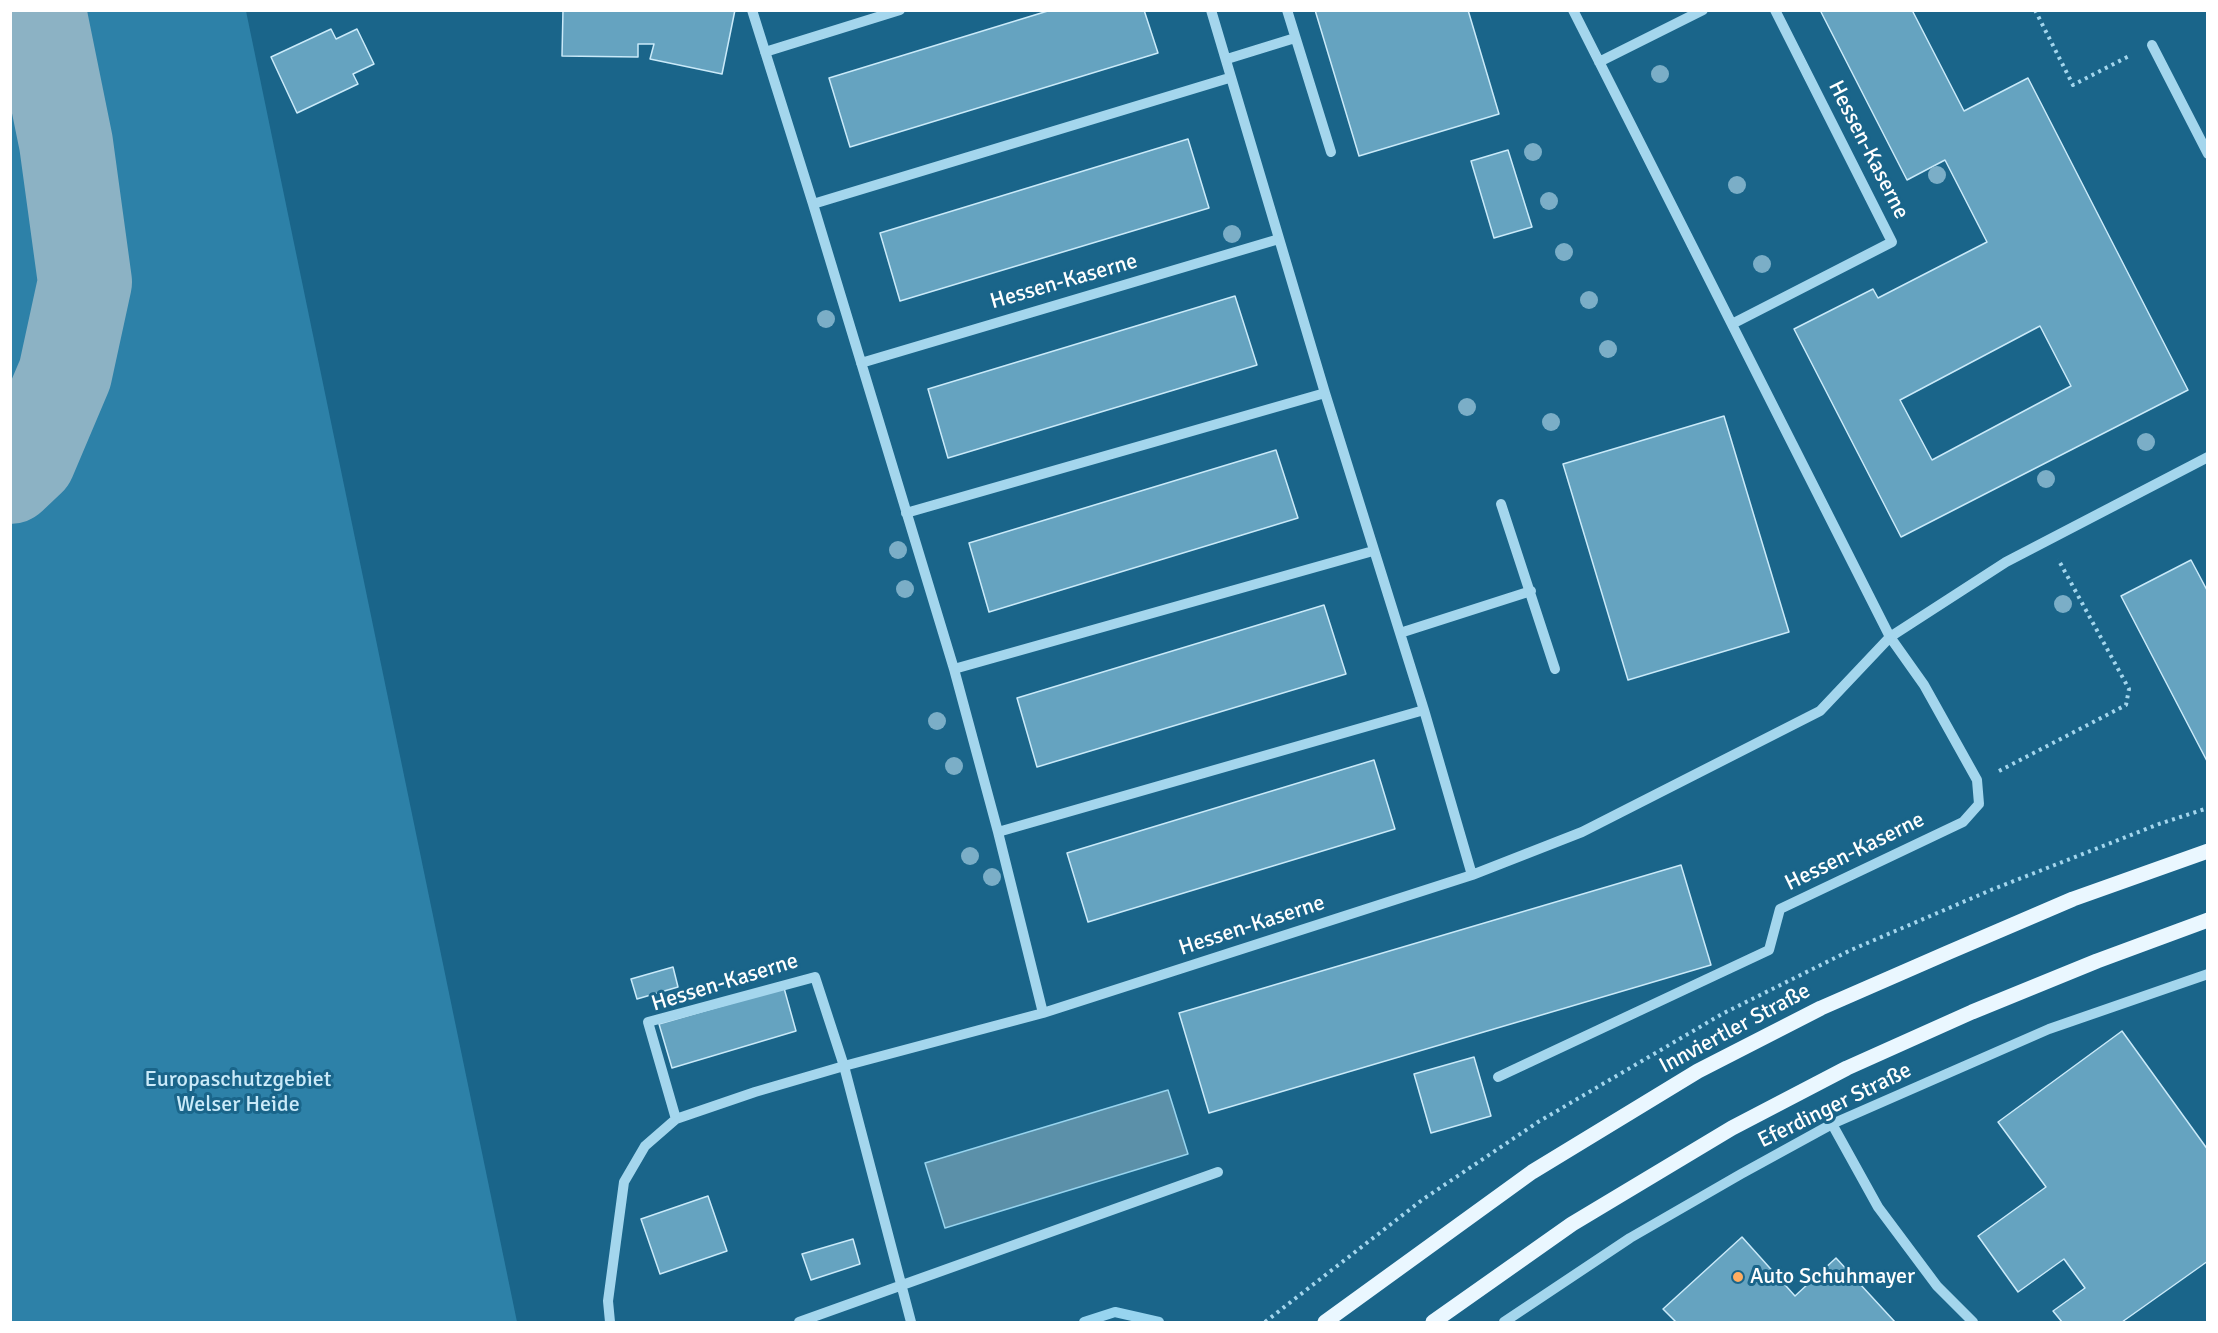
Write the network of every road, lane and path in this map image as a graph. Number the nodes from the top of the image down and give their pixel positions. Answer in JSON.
{"nodes":[{"id":1,"x":752,"y":10,"type":"edge"},
{"id":2,"x":900,"y":10,"type":"edge"},
{"id":3,"x":1211,"y":10,"type":"edge"},
{"id":4,"x":1287,"y":10,"type":"edge"},
{"id":5,"x":1573,"y":10,"type":"edge"},
{"id":6,"x":1703,"y":10,"type":"edge"},
{"id":7,"x":1775,"y":10,"type":"edge"},
{"id":8,"x":2035,"y":10,"type":"edge"},
{"id":9,"x":1294,"y":38,"type":"junction"},
{"id":10,"x":2152,"y":45,"type":"joint"},
{"id":11,"x":765,"y":52,"type":"junction"},
{"id":12,"x":1227,"y":59,"type":"junction"},
{"id":13,"x":1599,"y":62,"type":"junction"},
{"id":14,"x":1229,"y":78,"type":"junction"},
{"id":15,"x":1331,"y":152,"type":"dead end"},
{"id":16,"x":2208,"y":154,"type":"edge"},
{"id":17,"x":813,"y":204,"type":"junction"},
{"id":18,"x":1280,"y":239,"type":"junction"},
{"id":19,"x":1732,"y":324,"type":"junction"},
{"id":20,"x":861,"y":363,"type":"junction"},
{"id":21,"x":1324,"y":393,"type":"junction"},
{"id":22,"x":2208,"y":457,"type":"edge"},
{"id":23,"x":1501,"y":504,"type":"dead end"},
{"id":24,"x":906,"y":513,"type":"junction"},
{"id":25,"x":2048,"y":540,"type":"junction"},
{"id":26,"x":1373,"y":551,"type":"junction"},
{"id":27,"x":1531,"y":591,"type":"junction"},
{"id":28,"x":1400,"y":633,"type":"junction"},
{"id":29,"x":1890,"y":638,"type":"junction"},
{"id":30,"x":954,"y":669,"type":"junction"},
{"id":31,"x":1555,"y":669,"type":"dead end"},
{"id":32,"x":1424,"y":710,"type":"junction"},
{"id":33,"x":1977,"y":780,"type":"junction"},
{"id":34,"x":998,"y":832,"type":"junction"},
{"id":35,"x":2208,"y":851,"type":"edge"},
{"id":36,"x":1472,"y":875,"type":"junction"},
{"id":37,"x":2208,"y":920,"type":"edge"},
{"id":38,"x":2208,"y":974,"type":"edge"},
{"id":39,"x":1043,"y":1013,"type":"junction"},
{"id":40,"x":843,"y":1066,"type":"junction"},
{"id":41,"x":1498,"y":1077,"type":"dead end"},
{"id":42,"x":676,"y":1119,"type":"junction"},
{"id":43,"x":1832,"y":1124,"type":"junction"},
{"id":44,"x":1218,"y":1172,"type":"dead end"},
{"id":45,"x":901,"y":1285,"type":"junction"},
{"id":46,"x":610,"y":1323,"type":"edge"},
{"id":47,"x":800,"y":1323,"type":"edge"},
{"id":48,"x":911,"y":1323,"type":"edge"},
{"id":49,"x":1325,"y":1323,"type":"edge"},
{"id":50,"x":1433,"y":1323,"type":"edge"},
{"id":51,"x":1504,"y":1323,"type":"edge"},
{"id":52,"x":1973,"y":1323,"type":"edge"}],
"edges":[{"from":1,"to":11,"type":"street"},
{"from":2,"to":11,"type":"street"},
{"from":3,"to":12,"type":"street"},
{"from":4,"to":9,"type":"street"},
{"from":5,"to":13,"type":"street"},
{"from":6,"to":13,"type":"street"},
{"from":7,"to":19,"type":"street","name":"Hessen-Kaserne"},
{"from":8,"to":10,"type":"path"},
{"from":9,"to":12,"type":"street"},
{"from":9,"to":15,"type":"street"},
{"from":10,"to":16,"type":"street"},
{"from":11,"to":17,"type":"street"},
{"from":12,"to":14,"type":"street"},
{"from":13,"to":19,"type":"street"},
{"from":14,"to":17,"type":"street"},
{"from":14,"to":18,"type":"street"},
{"from":17,"to":20,"type":"street"},
{"from":18,"to":20,"type":"street","name":"Hessen-Kaserne"},
{"from":18,"to":21,"type":"street"},
{"from":19,"to":29,"type":"street"},
{"from":20,"to":24,"type":"street"},
{"from":21,"to":24,"type":"street"},
{"from":21,"to":26,"type":"street"},
{"from":22,"to":25,"type":"street","name":"Hessen-Kaserne"},
{"from":23,"to":27,"type":"street"},
{"from":24,"to":30,"type":"street"},
{"from":25,"to":29,"type":"street","name":"Hessen-Kaserne"},
{"from":25,"to":33,"type":"path"},
{"from":26,"to":28,"type":"street"},
{"from":26,"to":30,"type":"street"},
{"from":27,"to":28,"type":"street"},
{"from":27,"to":31,"type":"street"},
{"from":28,"to":32,"type":"street"},
{"from":29,"to":33,"type":"street"},
{"from":29,"to":36,"type":"street","name":"Hessen-Kaserne"},
{"from":30,"to":34,"type":"street"},
{"from":32,"to":34,"type":"street"},
{"from":32,"to":36,"type":"street"},
{"from":33,"to":41,"type":"street","name":"Hessen-Kaserne"},
{"from":34,"to":39,"type":"street"},
{"from":35,"to":49,"type":"main road","name":"Innviertler Straße"},
{"from":36,"to":39,"type":"street","name":"Hessen-Kaserne"},
{"from":37,"to":50,"type":"main road"},
{"from":38,"to":43,"type":"street","name":"Eferdinger Straße"},
{"from":39,"to":40,"type":"street","name":"Hessen-Kaserne"},
{"from":40,"to":42,"type":"street","name":"Hessen-Kaserne"},
{"from":40,"to":42,"type":"street","name":"Hessen-Kaserne"},
{"from":40,"to":45,"type":"street","name":"Hessen-Kaserne"},
{"from":42,"to":46,"type":"street","name":"Hessen-Kaserne"},
{"from":43,"to":51,"type":"street","name":"Eferdinger Straße"},
{"from":43,"to":52,"type":"street"},
{"from":44,"to":45,"type":"street"},
{"from":45,"to":47,"type":"street"},
{"from":45,"to":48,"type":"street","name":"Hessen-Kaserne"}]}
